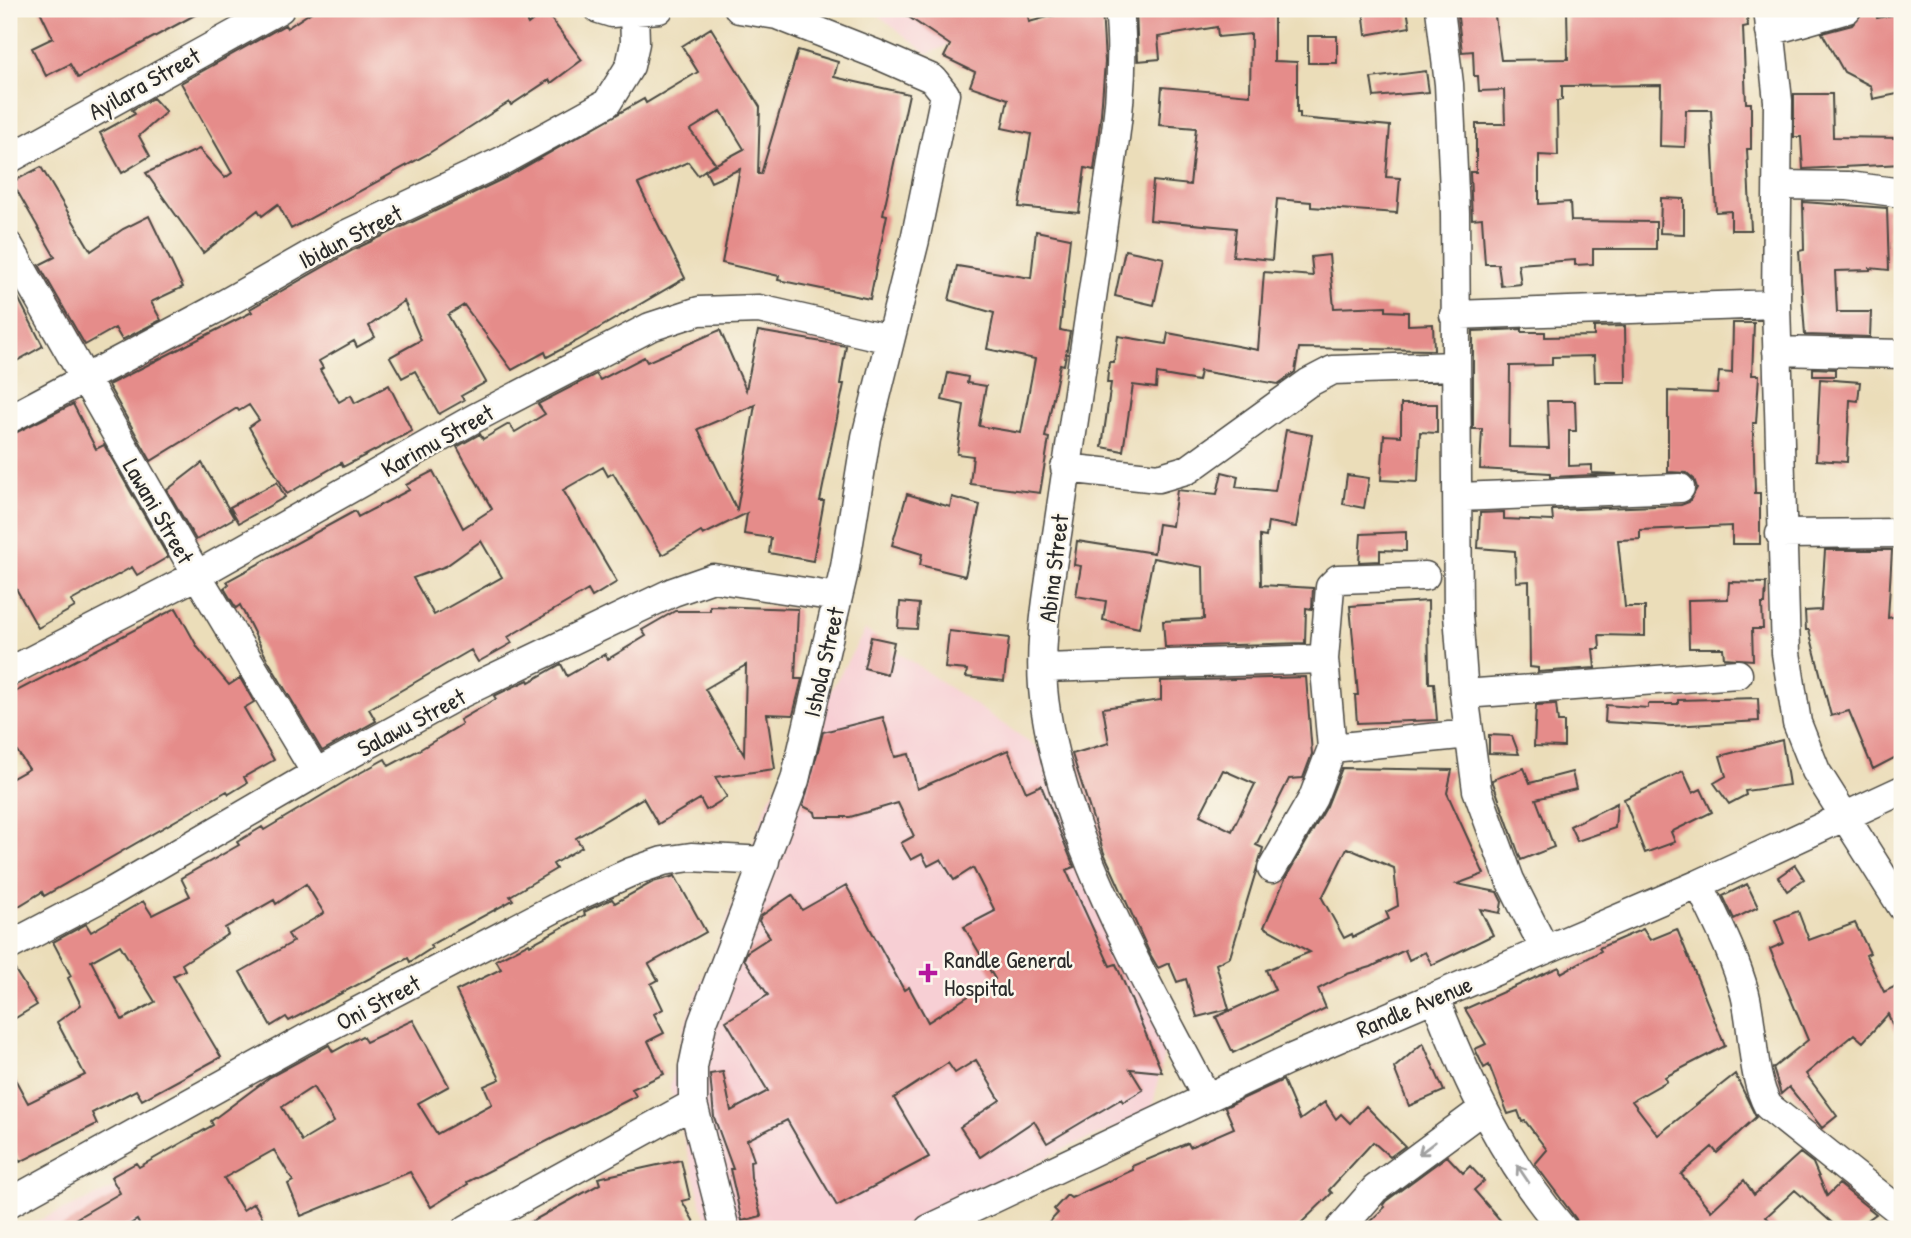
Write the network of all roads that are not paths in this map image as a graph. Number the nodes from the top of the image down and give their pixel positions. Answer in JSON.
{"nodes":[{"id":1,"x":280,"y":9,"type":"edge"},
{"id":2,"x":599,"y":9,"type":"edge"},
{"id":3,"x":740,"y":9,"type":"edge"},
{"id":4,"x":1119,"y":9,"type":"edge"},
{"id":5,"x":1440,"y":9,"type":"edge"},
{"id":6,"x":1847,"y":9,"type":"edge"},
{"id":7,"x":646,"y":10,"type":"edge"},
{"id":8,"x":1769,"y":20,"type":"edge"},
{"id":9,"x":9,"y":159,"type":"edge"},
{"id":10,"x":1779,"y":185,"type":"junction"},
{"id":11,"x":1902,"y":193,"type":"edge"},
{"id":12,"x":9,"y":246,"type":"edge"},
{"id":13,"x":1776,"y":304,"type":"junction"},
{"id":14,"x":1454,"y":315,"type":"junction"},
{"id":15,"x":890,"y":339,"type":"junction"},
{"id":16,"x":1777,"y":351,"type":"junction"},
{"id":17,"x":1902,"y":354,"type":"edge"},
{"id":18,"x":1456,"y":366,"type":"junction"},
{"id":19,"x":84,"y":381,"type":"junction"},
{"id":20,"x":9,"y":419,"type":"edge"},
{"id":21,"x":1065,"y":468,"type":"junction"},
{"id":22,"x":1680,"y":488,"type":"dead end"},
{"id":23,"x":1459,"y":497,"type":"junction"},
{"id":24,"x":1902,"y":533,"type":"edge"},
{"id":25,"x":1780,"y":534,"type":"junction"},
{"id":26,"x":197,"y":575,"type":"junction"},
{"id":27,"x":1425,"y":576,"type":"dead end"},
{"id":28,"x":837,"y":597,"type":"junction"},
{"id":29,"x":1324,"y":659,"type":"junction"},
{"id":30,"x":1043,"y":668,"type":"junction"},
{"id":31,"x":9,"y":672,"type":"edge"},
{"id":32,"x":1738,"y":674,"type":"dead end"},
{"id":33,"x":1464,"y":694,"type":"junction"},
{"id":34,"x":1469,"y":734,"type":"junction"},
{"id":35,"x":1332,"y":748,"type":"junction"},
{"id":36,"x":316,"y":773,"type":"junction"},
{"id":37,"x":1902,"y":790,"type":"edge"},
{"id":38,"x":1842,"y":816,"type":"junction"},
{"id":39,"x":765,"y":861,"type":"junction"},
{"id":40,"x":1272,"y":869,"type":"dead end"},
{"id":41,"x":1699,"y":884,"type":"junction"},
{"id":42,"x":1902,"y":906,"type":"edge"},
{"id":43,"x":9,"y":946,"type":"edge"},
{"id":44,"x":1545,"y":950,"type":"junction"},
{"id":45,"x":1435,"y":998,"type":"junction"},
{"id":46,"x":1207,"y":1098,"type":"junction"},
{"id":47,"x":693,"y":1104,"type":"junction"},
{"id":48,"x":1483,"y":1110,"type":"junction"},
{"id":49,"x":9,"y":1203,"type":"edge"},
{"id":50,"x":1902,"y":1213,"type":"edge"},
{"id":51,"x":1902,"y":1225,"type":"edge"},
{"id":52,"x":467,"y":1229,"type":"edge"},
{"id":53,"x":725,"y":1229,"type":"edge"},
{"id":54,"x":929,"y":1229,"type":"edge"},
{"id":55,"x":1340,"y":1229,"type":"edge"},
{"id":56,"x":1563,"y":1229,"type":"edge"},
{"id":57,"x":1899,"y":1229,"type":"edge"}],
"edges":[{"from":1,"to":9,"type":"street","name":"Ayilara Street"},
{"from":2,"to":7,"type":"street"},
{"from":3,"to":15,"type":"street","name":"Ishola Street"},
{"from":4,"to":21,"type":"street","name":"Abina Street"},
{"from":5,"to":14,"type":"street"},
{"from":6,"to":8,"type":"street"},
{"from":7,"to":19,"type":"street","name":"Ibidun Street"},
{"from":8,"to":10,"type":"street"},
{"from":10,"to":11,"type":"street"},
{"from":10,"to":13,"type":"street"},
{"from":12,"to":19,"type":"street","name":"Lawani Street"},
{"from":13,"to":14,"type":"street"},
{"from":13,"to":16,"type":"street"},
{"from":14,"to":18,"type":"street"},
{"from":15,"to":26,"type":"street","name":"Karimu Street"},
{"from":15,"to":28,"type":"street","name":"Ishola Street"},
{"from":16,"to":17,"type":"street"},
{"from":16,"to":25,"type":"street"},
{"from":18,"to":21,"type":"street"},
{"from":18,"to":23,"type":"street"},
{"from":19,"to":20,"type":"street","name":"Ibidun Street"},
{"from":19,"to":26,"type":"street","name":"Lawani Street"},
{"from":21,"to":30,"type":"street","name":"Abina Street"},
{"from":22,"to":23,"type":"street"},
{"from":23,"to":33,"type":"street"},
{"from":24,"to":25,"type":"street"},
{"from":25,"to":38,"type":"street"},
{"from":26,"to":31,"type":"street","name":"Karimu Street"},
{"from":26,"to":36,"type":"street","name":"Lawani Street"},
{"from":27,"to":29,"type":"street"},
{"from":28,"to":36,"type":"street","name":"Salawu Street"},
{"from":28,"to":39,"type":"street","name":"Ishola Street"},
{"from":29,"to":30,"type":"street"},
{"from":29,"to":35,"type":"street"},
{"from":30,"to":46,"type":"street","name":"Abina Street"},
{"from":32,"to":33,"type":"street"},
{"from":33,"to":34,"type":"street"},
{"from":34,"to":35,"type":"street"},
{"from":34,"to":44,"type":"street"},
{"from":35,"to":40,"type":"street"},
{"from":36,"to":43,"type":"street","name":"Salawu Street"},
{"from":37,"to":38,"type":"street","name":"Randle Avenue"},
{"from":38,"to":41,"type":"street","name":"Randle Avenue"},
{"from":38,"to":42,"type":"street"},
{"from":39,"to":47,"type":"street","name":"Ishola Street"},
{"from":39,"to":49,"type":"street","name":"Oni Street"},
{"from":41,"to":44,"type":"street","name":"Randle Avenue"},
{"from":41,"to":50,"type":"street"},
{"from":44,"to":45,"type":"street","name":"Randle Avenue"},
{"from":45,"to":46,"type":"street","name":"Randle Avenue"},
{"from":45,"to":48,"type":"street"},
{"from":46,"to":54,"type":"street","name":"Randle Avenue"},
{"from":47,"to":52,"type":"street"},
{"from":47,"to":53,"type":"street","name":"Ishola Street"},
{"from":48,"to":55,"type":"street","one_way":true},
{"from":56,"to":48,"type":"street","one_way":true},
{"from":51,"to":57,"type":"street"}]}
